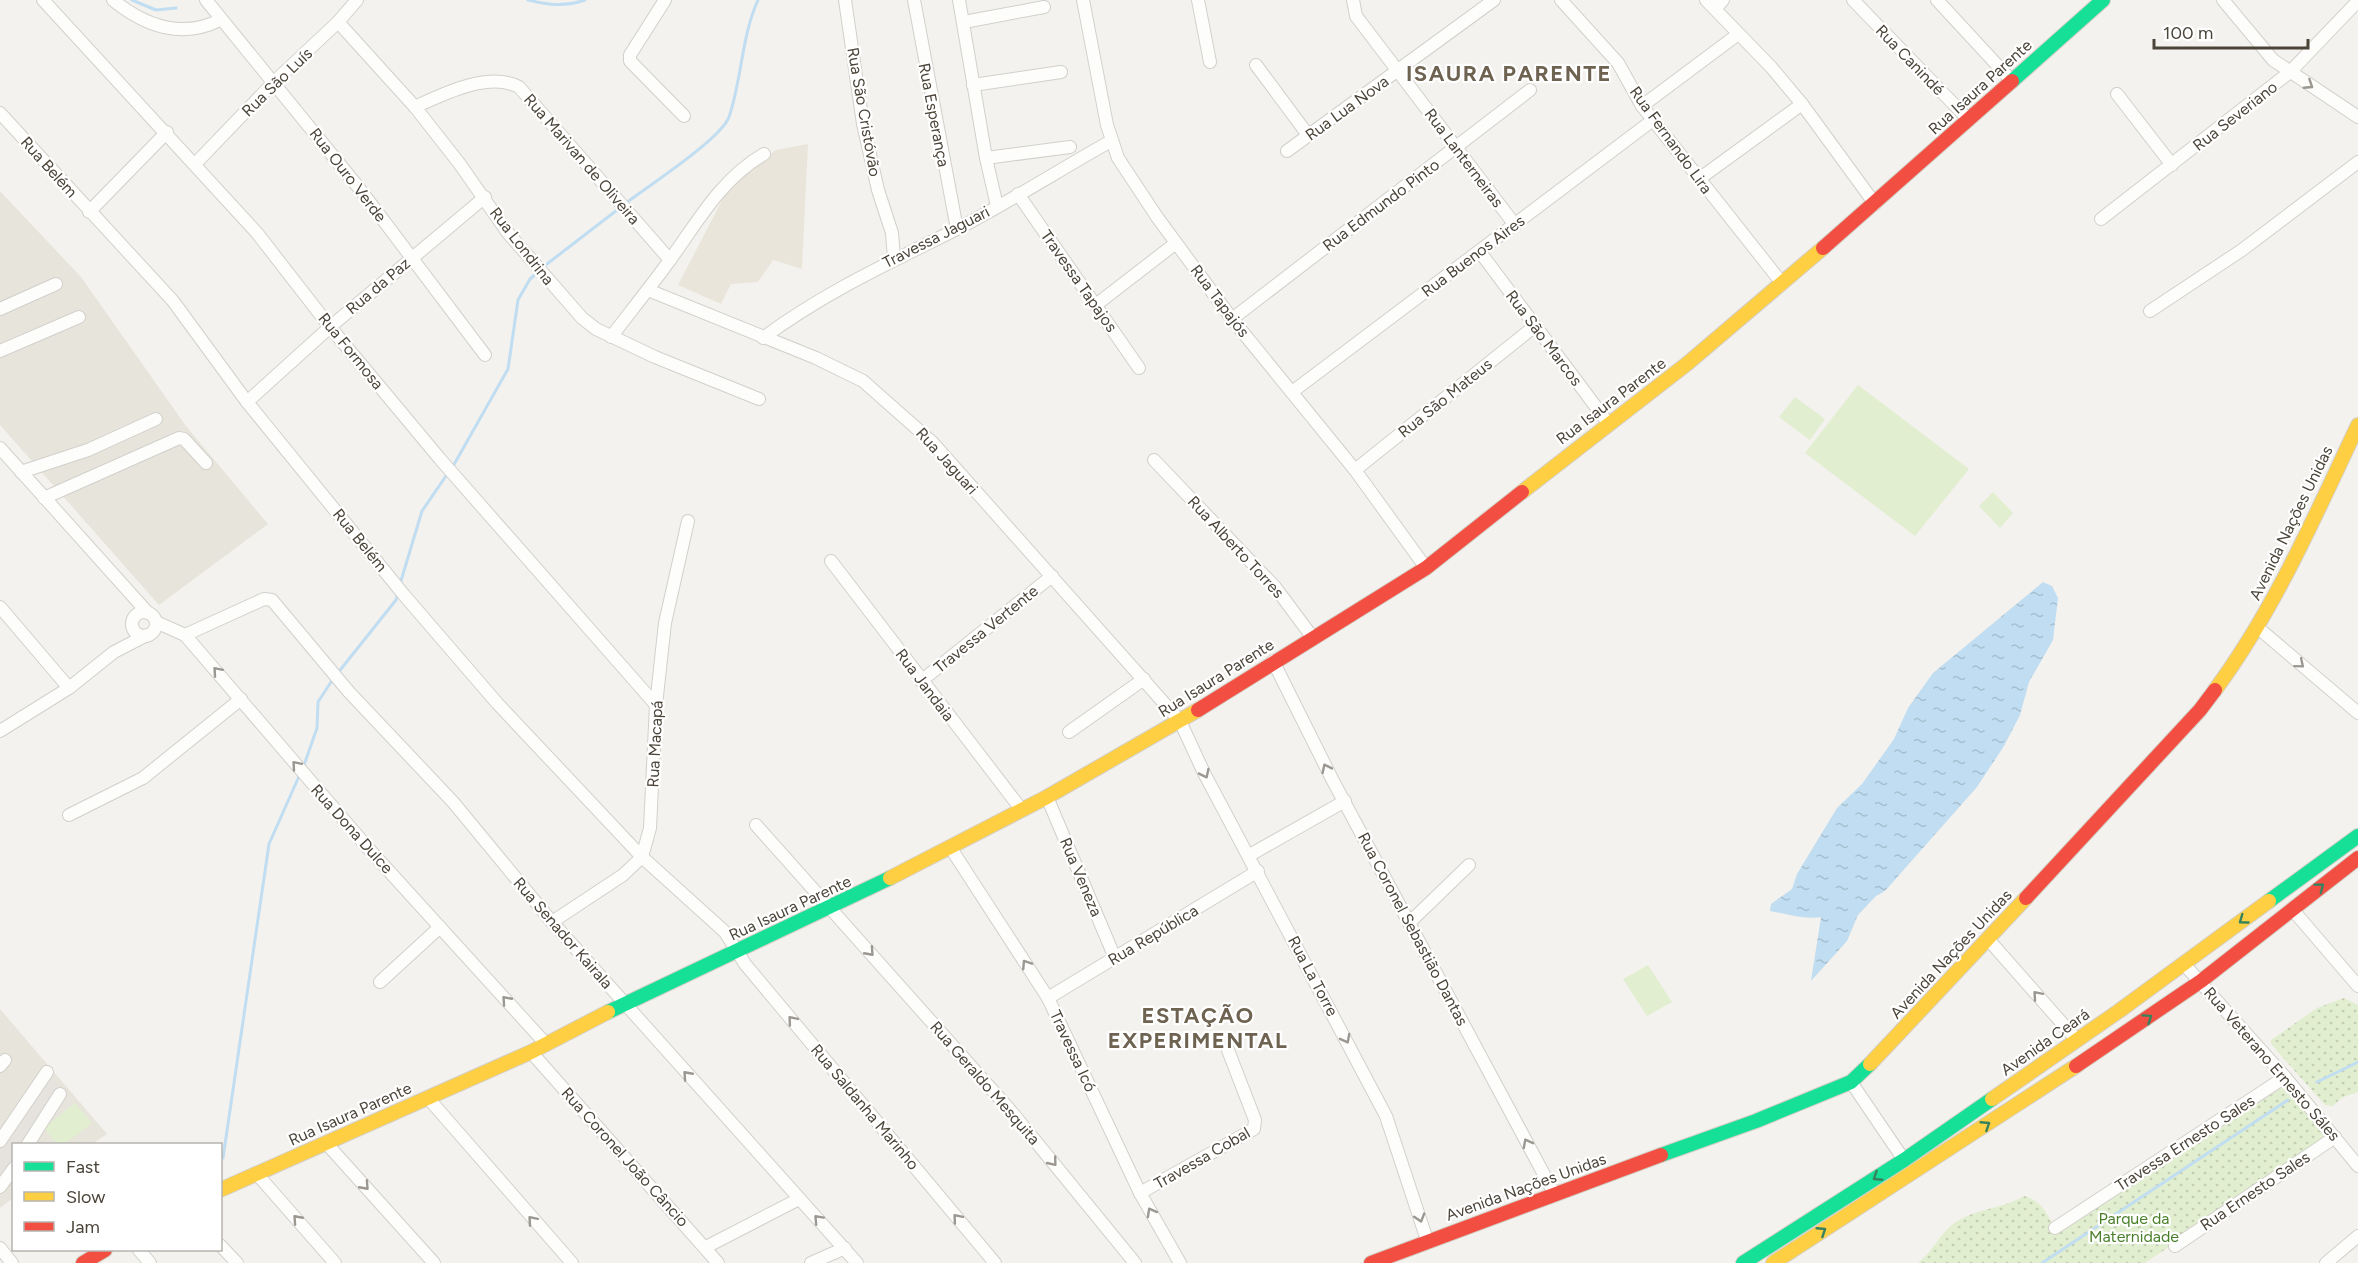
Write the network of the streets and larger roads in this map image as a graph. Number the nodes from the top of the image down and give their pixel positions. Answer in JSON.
{"nodes":[{"id":1,"x":43,"y":0,"type":"edge"},
{"id":2,"x":113,"y":0,"type":"edge"},
{"id":3,"x":206,"y":0,"type":"edge"},
{"id":4,"x":357,"y":0,"type":"edge"},
{"id":5,"x":665,"y":0,"type":"edge"},
{"id":6,"x":845,"y":0,"type":"edge"},
{"id":7,"x":914,"y":0,"type":"edge"},
{"id":8,"x":959,"y":0,"type":"edge"},
{"id":9,"x":1083,"y":0,"type":"edge"},
{"id":10,"x":1198,"y":0,"type":"edge"},
{"id":11,"x":1494,"y":0,"type":"edge"},
{"id":12,"x":1561,"y":0,"type":"edge"},
{"id":13,"x":1853,"y":0,"type":"edge"},
{"id":14,"x":1937,"y":0,"type":"edge"},
{"id":15,"x":2223,"y":0,"type":"edge"},
{"id":16,"x":1353,"y":1,"type":"edge"},
{"id":17,"x":2358,"y":1,"type":"edge"},
{"id":18,"x":1715,"y":3,"type":"edge"},
{"id":19,"x":2094,"y":3,"type":"edge"},
{"id":20,"x":1044,"y":7,"type":"dead end"},
{"id":21,"x":220,"y":20,"type":"junction"},
{"id":22,"x":339,"y":22,"type":"junction"},
{"id":23,"x":964,"y":22,"type":"junction"},
{"id":24,"x":1737,"y":35,"type":"junction"},
{"id":25,"x":1210,"y":62,"type":"dead end"},
{"id":26,"x":1256,"y":65,"type":"dead end"},
{"id":27,"x":1399,"y":70,"type":"junction"},
{"id":28,"x":1061,"y":72,"type":"dead end"},
{"id":29,"x":2290,"y":72,"type":"junction"},
{"id":30,"x":2011,"y":80,"type":"junction"},
{"id":31,"x":274,"y":82,"type":"junction"},
{"id":32,"x":973,"y":86,"type":"junction"},
{"id":33,"x":1530,"y":90,"type":"dead end"},
{"id":34,"x":2117,"y":94,"type":"dead end"},
{"id":35,"x":1802,"y":104,"type":"junction"},
{"id":36,"x":1642,"y":106,"type":"junction"},
{"id":37,"x":414,"y":107,"type":"junction"},
{"id":38,"x":0,"y":113,"type":"edge"},
{"id":39,"x":684,"y":116,"type":"dead end"},
{"id":40,"x":2358,"y":117,"type":"edge"},
{"id":41,"x":1968,"y":119,"type":"junction"},
{"id":42,"x":1653,"y":120,"type":"junction"},
{"id":43,"x":167,"y":132,"type":"junction"},
{"id":44,"x":1308,"y":135,"type":"junction"},
{"id":45,"x":1111,"y":141,"type":"junction"},
{"id":46,"x":1070,"y":147,"type":"dead end"},
{"id":47,"x":1456,"y":147,"type":"junction"},
{"id":48,"x":1287,"y":151,"type":"dead end"},
{"id":49,"x":764,"y":154,"type":"dead end"},
{"id":50,"x":986,"y":158,"type":"junction"},
{"id":51,"x":2358,"y":162,"type":"edge"},
{"id":52,"x":196,"y":163,"type":"junction"},
{"id":53,"x":2172,"y":165,"type":"junction"},
{"id":54,"x":1699,"y":179,"type":"junction"},
{"id":55,"x":1018,"y":194,"type":"junction"},
{"id":56,"x":485,"y":197,"type":"junction"},
{"id":57,"x":1875,"y":204,"type":"junction"},
{"id":58,"x":997,"y":206,"type":"junction"},
{"id":59,"x":89,"y":212,"type":"junction"},
{"id":60,"x":2101,"y":219,"type":"dead end"},
{"id":61,"x":1515,"y":225,"type":"junction"},
{"id":62,"x":957,"y":229,"type":"junction"},
{"id":63,"x":1176,"y":243,"type":"junction"},
{"id":64,"x":1479,"y":252,"type":"junction"},
{"id":65,"x":412,"y":257,"type":"junction"},
{"id":66,"x":894,"y":258,"type":"junction"},
{"id":67,"x":670,"y":260,"type":"junction"},
{"id":68,"x":1781,"y":282,"type":"junction"},
{"id":69,"x":56,"y":284,"type":"dead end"},
{"id":70,"x":648,"y":290,"type":"junction"},
{"id":71,"x":1097,"y":304,"type":"junction"},
{"id":72,"x":0,"y":309,"type":"edge"},
{"id":73,"x":2150,"y":311,"type":"dead end"},
{"id":74,"x":79,"y":317,"type":"dead end"},
{"id":75,"x":1232,"y":319,"type":"junction"},
{"id":76,"x":1535,"y":326,"type":"junction"},
{"id":77,"x":330,"y":327,"type":"junction"},
{"id":78,"x":611,"y":337,"type":"junction"},
{"id":79,"x":763,"y":338,"type":"junction"},
{"id":80,"x":0,"y":351,"type":"edge"},
{"id":81,"x":485,"y":355,"type":"dead end"},
{"id":82,"x":1139,"y":368,"type":"dead end"},
{"id":83,"x":1292,"y":392,"type":"junction"},
{"id":84,"x":759,"y":399,"type":"dead end"},
{"id":85,"x":247,"y":402,"type":"junction"},
{"id":86,"x":156,"y":419,"type":"dead end"},
{"id":87,"x":1608,"y":423,"type":"junction"},
{"id":88,"x":2358,"y":425,"type":"edge"},
{"id":89,"x":0,"y":448,"type":"edge"},
{"id":90,"x":1154,"y":460,"type":"dead end"},
{"id":91,"x":206,"y":464,"type":"dead end"},
{"id":92,"x":1355,"y":470,"type":"junction"},
{"id":93,"x":21,"y":472,"type":"junction"},
{"id":94,"x":44,"y":498,"type":"junction"},
{"id":95,"x":688,"y":521,"type":"dead end"},
{"id":96,"x":831,"y":561,"type":"dead end"},
{"id":97,"x":1426,"y":568,"type":"junction"},
{"id":98,"x":1052,"y":576,"type":"junction"},
{"id":99,"x":124,"y":588,"type":"junction"},
{"id":100,"x":0,"y":607,"type":"edge"},
{"id":101,"x":152,"y":617,"type":"junction"},
{"id":102,"x":133,"y":624,"type":"junction"},
{"id":103,"x":2256,"y":626,"type":"junction"},
{"id":104,"x":185,"y":634,"type":"junction"},
{"id":105,"x":147,"y":635,"type":"junction"},
{"id":106,"x":1313,"y":638,"type":"junction"},
{"id":107,"x":114,"y":652,"type":"junction"},
{"id":108,"x":1274,"y":661,"type":"junction"},
{"id":109,"x":1144,"y":679,"type":"junction"},
{"id":110,"x":921,"y":681,"type":"junction"},
{"id":111,"x":69,"y":688,"type":"junction"},
{"id":112,"x":241,"y":699,"type":"junction"},
{"id":113,"x":656,"y":705,"type":"junction"},
{"id":114,"x":2358,"y":713,"type":"edge"},
{"id":115,"x":1180,"y":721,"type":"junction"},
{"id":116,"x":0,"y":731,"type":"edge"},
{"id":117,"x":1069,"y":732,"type":"dead end"},
{"id":118,"x":1047,"y":797,"type":"junction"},
{"id":119,"x":1345,"y":801,"type":"junction"},
{"id":120,"x":1021,"y":808,"type":"junction"},
{"id":121,"x":69,"y":815,"type":"dead end"},
{"id":122,"x":756,"y":825,"type":"dead end"},
{"id":123,"x":2358,"y":836,"type":"edge"},
{"id":124,"x":950,"y":847,"type":"junction"},
{"id":125,"x":1248,"y":856,"type":"junction"},
{"id":126,"x":642,"y":857,"type":"junction"},
{"id":127,"x":2358,"y":858,"type":"edge"},
{"id":128,"x":1469,"y":865,"type":"dead end"},
{"id":129,"x":1258,"y":871,"type":"junction"},
{"id":130,"x":831,"y":908,"type":"junction"},
{"id":131,"x":2292,"y":909,"type":"junction"},
{"id":132,"x":552,"y":922,"type":"junction"},
{"id":133,"x":1409,"y":923,"type":"junction"},
{"id":134,"x":440,"y":927,"type":"junction"},
{"id":135,"x":1987,"y":938,"type":"junction"},
{"id":136,"x":736,"y":951,"type":"junction"},
{"id":137,"x":1115,"y":958,"type":"junction"},
{"id":138,"x":2183,"y":963,"type":"junction"},
{"id":139,"x":2201,"y":981,"type":"junction"},
{"id":140,"x":380,"y":982,"type":"dead end"},
{"id":141,"x":2358,"y":986,"type":"edge"},
{"id":142,"x":1048,"y":998,"type":"junction"},
{"id":143,"x":625,"y":1003,"type":"junction"},
{"id":144,"x":2119,"y":1011,"type":"junction"},
{"id":145,"x":2076,"y":1039,"type":"junction"},
{"id":146,"x":546,"y":1044,"type":"junction"},
{"id":147,"x":1228,"y":1050,"type":"dead end"},
{"id":148,"x":2101,"y":1050,"type":"junction"},
{"id":149,"x":531,"y":1052,"type":"junction"},
{"id":150,"x":2056,"y":1054,"type":"junction"},
{"id":151,"x":47,"y":1072,"type":"dead end"},
{"id":152,"x":2285,"y":1077,"type":"junction"},
{"id":153,"x":1851,"y":1082,"type":"junction"},
{"id":154,"x":2044,"y":1087,"type":"junction"},
{"id":155,"x":60,"y":1094,"type":"dead end"},
{"id":156,"x":428,"y":1098,"type":"junction"},
{"id":157,"x":2335,"y":1137,"type":"junction"},
{"id":158,"x":0,"y":1141,"type":"edge"},
{"id":159,"x":29,"y":1143,"type":"edge"},
{"id":160,"x":326,"y":1143,"type":"junction"},
{"id":161,"x":1904,"y":1160,"type":"junction"},
{"id":162,"x":2358,"y":1166,"type":"edge"},
{"id":163,"x":12,"y":1171,"type":"edge"},
{"id":164,"x":256,"y":1173,"type":"junction"},
{"id":165,"x":0,"y":1187,"type":"edge"},
{"id":166,"x":222,"y":1189,"type":"edge"},
{"id":167,"x":1140,"y":1193,"type":"junction"},
{"id":168,"x":1555,"y":1195,"type":"junction"},
{"id":169,"x":799,"y":1199,"type":"junction"},
{"id":170,"x":2055,"y":1228,"type":"dead end"},
{"id":171,"x":2358,"y":1236,"type":"edge"},
{"id":172,"x":1427,"y":1240,"type":"junction"},
{"id":173,"x":2175,"y":1246,"type":"dead end"},
{"id":174,"x":222,"y":1247,"type":"edge"},
{"id":175,"x":706,"y":1247,"type":"junction"},
{"id":176,"x":0,"y":1248,"type":"edge"},
{"id":177,"x":844,"y":1248,"type":"junction"},
{"id":178,"x":103,"y":1251,"type":"edge"},
{"id":179,"x":141,"y":1251,"type":"edge"},
{"id":180,"x":12,"y":1263,"type":"edge"},
{"id":181,"x":83,"y":1263,"type":"edge"},
{"id":182,"x":150,"y":1263,"type":"edge"},
{"id":183,"x":237,"y":1263,"type":"edge"},
{"id":184,"x":335,"y":1263,"type":"edge"},
{"id":185,"x":434,"y":1263,"type":"edge"},
{"id":186,"x":572,"y":1263,"type":"edge"},
{"id":187,"x":718,"y":1263,"type":"edge"},
{"id":188,"x":811,"y":1263,"type":"edge"},
{"id":189,"x":857,"y":1263,"type":"edge"},
{"id":190,"x":995,"y":1263,"type":"edge"},
{"id":191,"x":1135,"y":1263,"type":"edge"},
{"id":192,"x":1180,"y":1263,"type":"edge"},
{"id":193,"x":1371,"y":1263,"type":"edge"},
{"id":194,"x":1743,"y":1263,"type":"edge"},
{"id":195,"x":1773,"y":1263,"type":"edge"},
{"id":196,"x":2326,"y":1263,"type":"edge"}],
"edges":[{"from":1,"to":43,"type":"street","name":"Rua Formosa"},
{"from":2,"to":21,"type":"street"},
{"from":3,"to":21,"type":"street","name":"Rua Ouro Verde"},
{"from":4,"to":22,"type":"street","name":"Rua São Luís"},
{"from":5,"to":39,"type":"street"},
{"from":6,"to":66,"type":"street","name":"Rua São Cristóvão"},
{"from":7,"to":62,"type":"street","name":"Rua Esperança"},
{"from":8,"to":23,"type":"street"},
{"from":9,"to":45,"type":"street","name":"Rua Tapajós"},
{"from":10,"to":25,"type":"street"},
{"from":11,"to":27,"type":"street","name":"Rua Lua Nova"},
{"from":12,"to":36,"type":"street","name":"Rua Fernando Lira"},
{"from":13,"to":41,"type":"street","name":"Rua Canindé"},
{"from":14,"to":30,"type":"street"},
{"from":15,"to":29,"type":"street"},
{"from":16,"to":27,"type":"street","name":"Rua Lanterneiras"},
{"from":17,"to":29,"type":"street","name":"Rua Severiano"},
{"from":18,"to":24,"type":"street"},
{"from":19,"to":30,"type":"street","name":"Rua Isaura Parente"},
{"from":20,"to":23,"type":"street"},
{"from":21,"to":31,"type":"street","name":"Rua Ouro Verde"},
{"from":22,"to":31,"type":"street","name":"Rua São Luís"},
{"from":22,"to":37,"type":"street","name":"Rua Londrina"},
{"from":23,"to":32,"type":"street"},
{"from":24,"to":35,"type":"street"},
{"from":24,"to":36,"type":"street"},
{"from":26,"to":44,"type":"street"},
{"from":27,"to":44,"type":"street","name":"Rua Lua Nova"},
{"from":27,"to":47,"type":"street","name":"Rua Lanterneiras"},
{"from":28,"to":32,"type":"street"},
{"from":29,"to":40,"type":"street","one_way":true},
{"from":29,"to":53,"type":"street","name":"Rua Severiano"},
{"from":30,"to":41,"type":"street","name":"Rua Isaura Parente"},
{"from":31,"to":52,"type":"street","name":"Rua São Luís"},
{"from":31,"to":65,"type":"street","name":"Rua Ouro Verde"},
{"from":32,"to":50,"type":"street"},
{"from":33,"to":47,"type":"street","name":"Rua Edmundo Pinto"},
{"from":34,"to":53,"type":"street"},
{"from":35,"to":54,"type":"street"},
{"from":35,"to":57,"type":"street"},
{"from":36,"to":42,"type":"street","name":"Rua Fernando Lira"},
{"from":37,"to":56,"type":"street","name":"Rua Londrina"},
{"from":37,"to":67,"type":"street","name":"Rua Marivan de Oliveira"},
{"from":38,"to":59,"type":"street","name":"Rua Belém"},
{"from":41,"to":57,"type":"street","name":"Rua Isaura Parente"},
{"from":42,"to":54,"type":"street","name":"Rua Fernando Lira"},
{"from":42,"to":61,"type":"street","name":"Rua Buenos Aires"},
{"from":43,"to":52,"type":"street","name":"Rua Formosa"},
{"from":43,"to":59,"type":"street"},
{"from":44,"to":48,"type":"street","name":"Rua Lua Nova"},
{"from":45,"to":55,"type":"street","name":"Travessa Jaguari"},
{"from":45,"to":63,"type":"street","name":"Rua Tapajós"},
{"from":46,"to":50,"type":"street"},
{"from":47,"to":61,"type":"street","name":"Rua Lanterneiras"},
{"from":47,"to":75,"type":"street","name":"Rua Edmundo Pinto"},
{"from":49,"to":67,"type":"street"},
{"from":50,"to":58,"type":"street"},
{"from":51,"to":73,"type":"street"},
{"from":52,"to":77,"type":"street","name":"Rua Formosa"},
{"from":53,"to":60,"type":"street","name":"Rua Severiano"},
{"from":54,"to":68,"type":"street","name":"Rua Fernando Lira"},
{"from":55,"to":58,"type":"street","name":"Travessa Jaguari"},
{"from":55,"to":71,"type":"street","name":"Travessa Tapajos"},
{"from":56,"to":65,"type":"street","name":"Rua da Paz"},
{"from":56,"to":78,"type":"street","name":"Rua Londrina"},
{"from":57,"to":68,"type":"street","name":"Rua Isaura Parente"},
{"from":58,"to":62,"type":"street","name":"Travessa Jaguari"},
{"from":59,"to":85,"type":"street","name":"Rua Belém"},
{"from":61,"to":64,"type":"street","name":"Rua Buenos Aires"},
{"from":62,"to":66,"type":"street","name":"Travessa Jaguari"},
{"from":63,"to":71,"type":"street"},
{"from":63,"to":75,"type":"street","name":"Rua Tapajós"},
{"from":64,"to":76,"type":"street","name":"Rua São Marcos"},
{"from":64,"to":83,"type":"street","name":"Rua Buenos Aires"},
{"from":65,"to":77,"type":"street","name":"Rua da Paz"},
{"from":65,"to":81,"type":"street","name":"Rua Ouro Verde"},
{"from":66,"to":79,"type":"street","name":"Travessa Jaguari"},
{"from":67,"to":70,"type":"street"},
{"from":68,"to":87,"type":"street","name":"Rua Isaura Parente"},
{"from":69,"to":72,"type":"street"},
{"from":70,"to":78,"type":"street"},
{"from":70,"to":79,"type":"street","name":"Rua Jaguari"},
{"from":71,"to":82,"type":"street","name":"Travessa Tapajos"},
{"from":74,"to":80,"type":"street"},
{"from":75,"to":83,"type":"street","name":"Rua Tapajós"},
{"from":76,"to":87,"type":"street","name":"Rua São Marcos"},
{"from":76,"to":92,"type":"street","name":"Rua São Mateus"},
{"from":77,"to":85,"type":"street","name":"Rua da Paz"},
{"from":77,"to":113,"type":"street","name":"Rua Formosa"},
{"from":78,"to":84,"type":"street","name":"Rua Londrina"},
{"from":79,"to":98,"type":"street","name":"Rua Jaguari"},
{"from":83,"to":92,"type":"street","name":"Rua Tapajós"},
{"from":85,"to":126,"type":"street","name":"Rua Belém"},
{"from":86,"to":93,"type":"street"},
{"from":87,"to":97,"type":"street","name":"Rua Isaura Parente"},
{"from":88,"to":103,"type":"street","name":"Avenida Nações Unidas"},
{"from":89,"to":93,"type":"street"},
{"from":90,"to":106,"type":"street","name":"Rua Alberto Torres"},
{"from":91,"to":94,"type":"street"},
{"from":92,"to":97,"type":"street","name":"Rua Tapajós"},
{"from":93,"to":94,"type":"street"},
{"from":94,"to":99,"type":"street"},
{"from":95,"to":113,"type":"street","name":"Rua Macapá"},
{"from":96,"to":110,"type":"street","name":"Rua Jandaia"},
{"from":97,"to":106,"type":"street","name":"Rua Isaura Parente"},
{"from":98,"to":109,"type":"street","name":"Rua Jaguari"},
{"from":98,"to":110,"type":"street","name":"Travessa Vertente"},
{"from":99,"to":101,"type":"street"},
{"from":99,"to":102,"type":"street"},
{"from":100,"to":111,"type":"street"},
{"from":101,"to":102,"type":"street"},
{"from":101,"to":104,"type":"street","name":"Rua Dona Dulce"},
{"from":101,"to":105,"type":"street"},
{"from":102,"to":105,"type":"street"},
{"from":102,"to":107,"type":"street"},
{"from":103,"to":114,"type":"street","one_way":true},
{"from":103,"to":135,"type":"street","name":"Avenida Nações Unidas"},
{"from":112,"to":104,"type":"street","name":"Rua Dona Dulce","one_way":true},
{"from":104,"to":132,"type":"street","name":"Rua Senador Kairala"},
{"from":105,"to":107,"type":"street"},
{"from":106,"to":108,"type":"street","name":"Rua Isaura Parente"},
{"from":107,"to":111,"type":"street"},
{"from":108,"to":115,"type":"street","name":"Rua Isaura Parente"},
{"from":119,"to":108,"type":"street","name":"Rua Coronel Sebastião Dantas","one_way":true},
{"from":109,"to":115,"type":"street","name":"Rua Jaguari"},
{"from":109,"to":117,"type":"street"},
{"from":110,"to":120,"type":"street","name":"Rua Jandaia"},
{"from":111,"to":116,"type":"street"},
{"from":112,"to":121,"type":"street"},
{"from":134,"to":112,"type":"street","name":"Rua Dona Dulce","one_way":true},
{"from":113,"to":126,"type":"street","name":"Rua Macapá"},
{"from":115,"to":118,"type":"street","name":"Rua Isaura Parente"},
{"from":115,"to":125,"type":"street","name":"Rua La Torre","one_way":true},
{"from":118,"to":120,"type":"street","name":"Rua Isaura Parente"},
{"from":118,"to":137,"type":"street","name":"Rua Veneza"},
{"from":119,"to":125,"type":"street"},
{"from":119,"to":133,"type":"street","name":"Rua Coronel Sebastião Dantas"},
{"from":120,"to":124,"type":"street","name":"Rua Isaura Parente"},
{"from":122,"to":130,"type":"street","name":"Rua Geraldo Mesquita"},
{"from":123,"to":138,"type":"street","name":"Avenida Ceará","one_way":true},
{"from":124,"to":130,"type":"street","name":"Rua Isaura Parente"},
{"from":142,"to":124,"type":"street","name":"Travessa Icó","one_way":true},
{"from":125,"to":129,"type":"street","name":"Rua La Torre"},
{"from":126,"to":132,"type":"street"},
{"from":126,"to":136,"type":"street","name":"Rua Belém"},
{"from":131,"to":127,"type":"street","one_way":true},
{"from":128,"to":133,"type":"street"},
{"from":129,"to":137,"type":"street","name":"Rua República"},
{"from":129,"to":172,"type":"street","name":"Rua La Torre","one_way":true},
{"from":130,"to":136,"type":"street","name":"Rua Isaura Parente"},
{"from":130,"to":191,"type":"street","name":"Rua Geraldo Mesquita","one_way":true},
{"from":131,"to":139,"type":"street"},
{"from":131,"to":141,"type":"street"},
{"from":132,"to":143,"type":"street","name":"Rua Senador Kairala"},
{"from":168,"to":133,"type":"street","name":"Rua Coronel Sebastião Dantas","one_way":true},
{"from":134,"to":140,"type":"street"},
{"from":146,"to":134,"type":"street","name":"Rua Dona Dulce","one_way":true},
{"from":145,"to":135,"type":"street","one_way":true},
{"from":135,"to":153,"type":"street","name":"Avenida Nações Unidas"},
{"from":136,"to":143,"type":"street","name":"Rua Isaura Parente"},
{"from":190,"to":136,"type":"street","name":"Rua Saldanha Marinho","one_way":true},
{"from":137,"to":142,"type":"street","name":"Rua República"},
{"from":138,"to":139,"type":"street","name":"Rua Veterano Ernesto Sáles"},
{"from":138,"to":144,"type":"street","name":"Avenida Ceará"},
{"from":148,"to":139,"type":"street","one_way":true},
{"from":139,"to":152,"type":"street","name":"Rua Veterano Ernesto Sáles"},
{"from":142,"to":167,"type":"street","name":"Travessa Icó"},
{"from":143,"to":146,"type":"street","name":"Rua Isaura Parente"},
{"from":169,"to":143,"type":"street","name":"Rua Senador Kairala","one_way":true},
{"from":144,"to":145,"type":"street","name":"Avenida Ceará"},
{"from":144,"to":148,"type":"street"},
{"from":145,"to":150,"type":"street","name":"Avenida Ceará"},
{"from":146,"to":149,"type":"street","name":"Rua Isaura Parente"},
{"from":147,"to":167,"type":"street","name":"Travessa Cobal"},
{"from":148,"to":154,"type":"street"},
{"from":149,"to":156,"type":"street","name":"Rua Isaura Parente"},
{"from":149,"to":175,"type":"street","name":"Rua Coronel João Câncio"},
{"from":150,"to":154,"type":"street"},
{"from":150,"to":161,"type":"street","name":"Avenida Ceará"},
{"from":151,"to":158,"type":"street"},
{"from":152,"to":157,"type":"street","name":"Rua Veterano Ernesto Sáles"},
{"from":152,"to":170,"type":"street","name":"Travessa Ernesto Sales"},
{"from":153,"to":161,"type":"street"},
{"from":153,"to":168,"type":"street","name":"Avenida Nações Unidas"},
{"from":195,"to":154,"type":"street","one_way":true},
{"from":155,"to":159,"type":"street"},
{"from":156,"to":160,"type":"street","name":"Rua Isaura Parente"},
{"from":186,"to":156,"type":"street","one_way":true},
{"from":157,"to":162,"type":"street","name":"Rua Veterano Ernesto Sáles"},
{"from":157,"to":173,"type":"street","name":"Rua Ernesto Sales"},
{"from":160,"to":164,"type":"street","name":"Rua Isaura Parente"},
{"from":160,"to":185,"type":"street","one_way":true},
{"from":161,"to":194,"type":"street","name":"Avenida Ceará","one_way":true},
{"from":163,"to":165,"type":"street"},
{"from":164,"to":166,"type":"street","name":"Rua Isaura Parente"},
{"from":184,"to":164,"type":"street","one_way":true},
{"from":192,"to":167,"type":"street","name":"Travessa Icó","one_way":true},
{"from":168,"to":172,"type":"street","name":"Avenida Nações Unidas"},
{"from":169,"to":175,"type":"street"},
{"from":177,"to":169,"type":"street","name":"Rua Senador Kairala","one_way":true},
{"from":171,"to":196,"type":"street"},
{"from":172,"to":193,"type":"street","name":"Avenida Nações Unidas"},
{"from":174,"to":183,"type":"street"},
{"from":175,"to":187,"type":"street","name":"Rua Coronel João Câncio"},
{"from":176,"to":180,"type":"street"},
{"from":177,"to":188,"type":"street"},
{"from":177,"to":189,"type":"street","name":"Rua Senador Kairala"},
{"from":178,"to":181,"type":"street"},
{"from":179,"to":182,"type":"street"}]}
